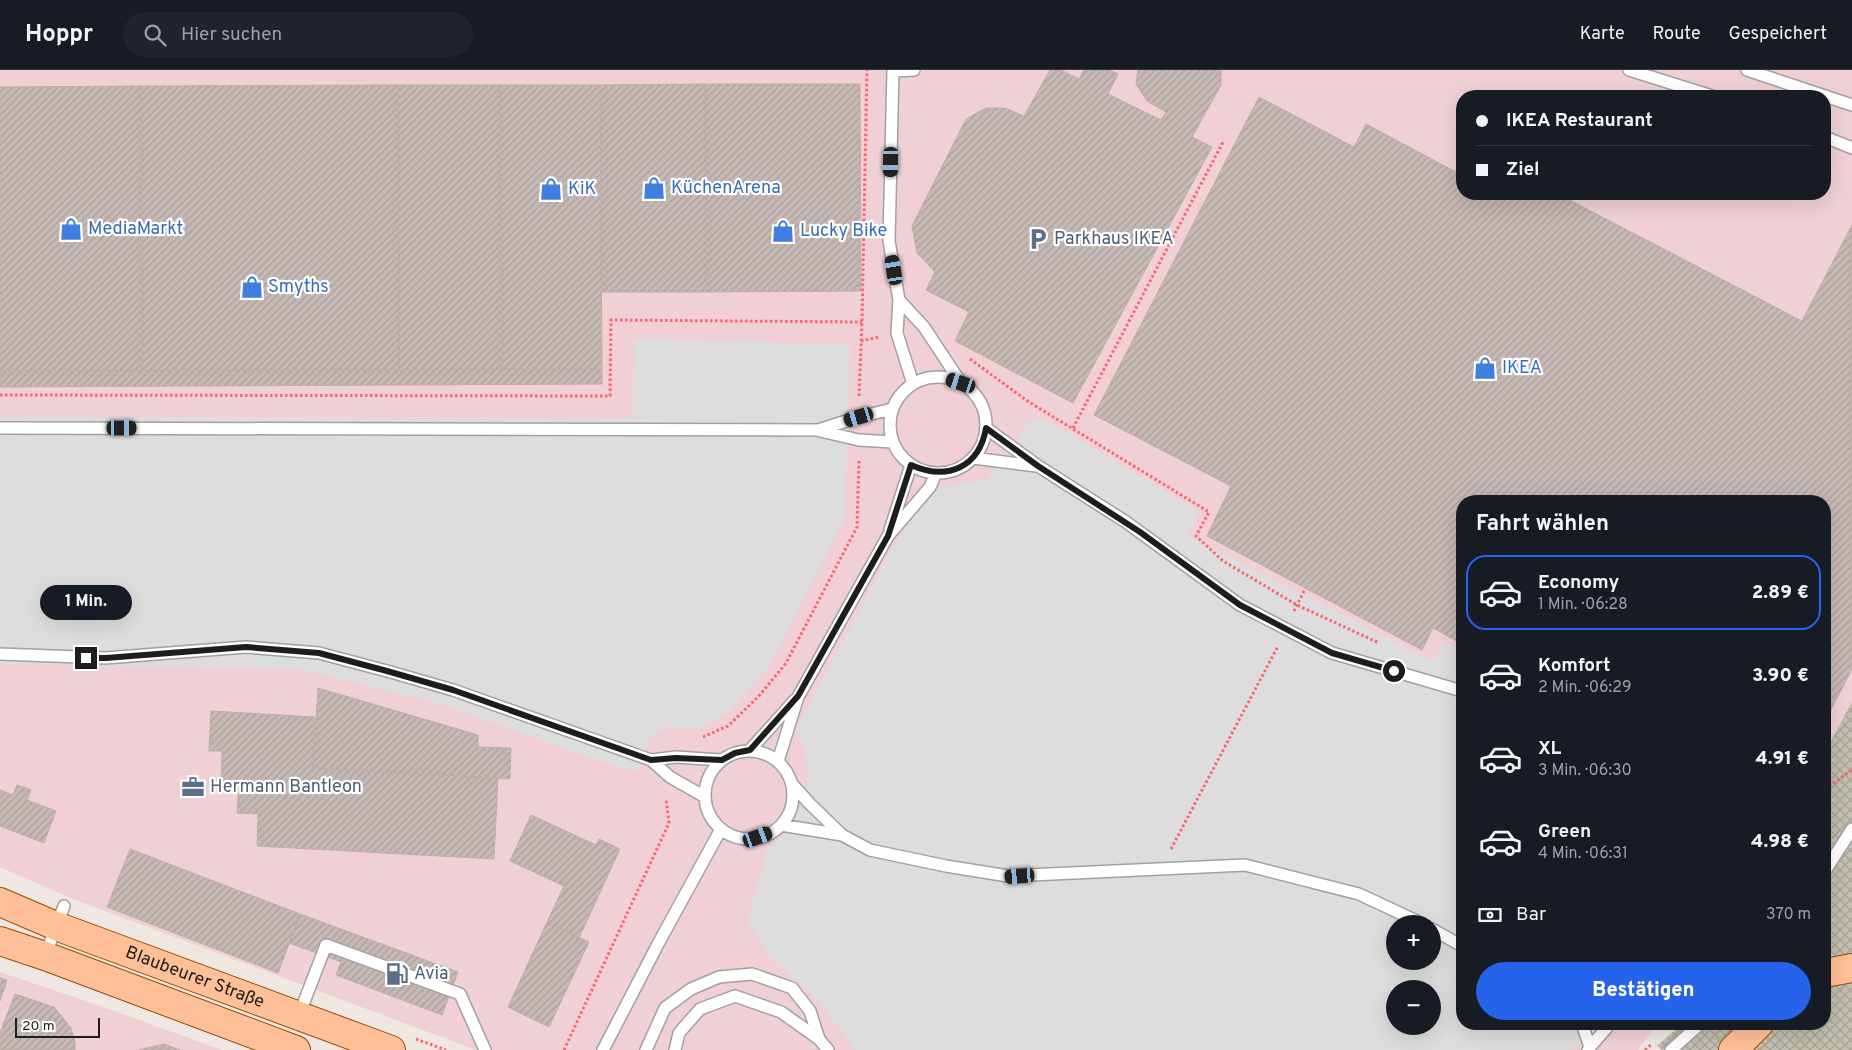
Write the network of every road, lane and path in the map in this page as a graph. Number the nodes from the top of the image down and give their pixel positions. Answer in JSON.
{"nodes":[{"id":1,"x":867,"y":70,"type":"edge"},
{"id":2,"x":914,"y":70,"type":"edge"},
{"id":3,"x":1629,"y":70,"type":"edge"},
{"id":4,"x":1747,"y":70,"type":"edge"},
{"id":5,"x":893,"y":71,"type":"edge"},
{"id":6,"x":1693,"y":90,"type":"edge"},
{"id":7,"x":1807,"y":90,"type":"edge"},
{"id":8,"x":1831,"y":98,"type":"edge"},
{"id":9,"x":1852,"y":105,"type":"edge"},
{"id":10,"x":1831,"y":139,"type":"edge"},
{"id":11,"x":1223,"y":142,"type":"dead end"},
{"id":12,"x":1852,"y":148,"type":"edge"},
{"id":13,"x":899,"y":300,"type":"junction"},
{"id":14,"x":862,"y":322,"type":"junction"},
{"id":15,"x":965,"y":355,"type":"dead end"},
{"id":16,"x":961,"y":383,"type":"junction"},
{"id":17,"x":913,"y":384,"type":"junction"},
{"id":18,"x":0,"y":394,"type":"edge"},
{"id":19,"x":892,"y":409,"type":"junction"},
{"id":20,"x":859,"y":417,"type":"junction"},
{"id":21,"x":0,"y":428,"type":"edge"},
{"id":22,"x":986,"y":428,"type":"junction"},
{"id":23,"x":1073,"y":428,"type":"junction"},
{"id":24,"x":816,"y":430,"type":"junction"},
{"id":25,"x":859,"y":440,"type":"junction"},
{"id":26,"x":893,"y":442,"type":"junction"},
{"id":27,"x":972,"y":458,"type":"junction"},
{"id":28,"x":911,"y":465,"type":"junction"},
{"id":29,"x":1038,"y":466,"type":"junction"},
{"id":30,"x":936,"y":473,"type":"junction"},
{"id":31,"x":888,"y":536,"type":"junction"},
{"id":32,"x":1305,"y":589,"type":"dead end"},
{"id":33,"x":1297,"y":605,"type":"junction"},
{"id":34,"x":1286,"y":629,"type":"junction"},
{"id":35,"x":1382,"y":645,"type":"dead end"},
{"id":36,"x":0,"y":654,"type":"edge"},
{"id":37,"x":1456,"y":689,"type":"edge"},
{"id":38,"x":798,"y":696,"type":"junction"},
{"id":39,"x":750,"y":750,"type":"junction"},
{"id":40,"x":676,"y":758,"type":"junction"},
{"id":41,"x":651,"y":760,"type":"junction"},
{"id":42,"x":722,"y":760,"type":"junction"},
{"id":43,"x":778,"y":762,"type":"junction"},
{"id":44,"x":1852,"y":770,"type":"edge"},
{"id":45,"x":670,"y":777,"type":"junction"},
{"id":46,"x":792,"y":784,"type":"junction"},
{"id":47,"x":1831,"y":785,"type":"edge"},
{"id":48,"x":704,"y":797,"type":"junction"},
{"id":49,"x":781,"y":825,"type":"junction"},
{"id":50,"x":721,"y":829,"type":"junction"},
{"id":51,"x":1852,"y":830,"type":"edge"},
{"id":52,"x":842,"y":835,"type":"junction"},
{"id":53,"x":1831,"y":862,"type":"edge"},
{"id":54,"x":1161,"y":870,"type":"junction"},
{"id":55,"x":0,"y":902,"type":"edge"},
{"id":56,"x":1404,"y":915,"type":"edge"},
{"id":57,"x":60,"y":916,"type":"junction"},
{"id":58,"x":1441,"y":934,"type":"edge"},
{"id":59,"x":0,"y":941,"type":"edge"},
{"id":60,"x":1456,"y":943,"type":"edge"},
{"id":61,"x":45,"y":956,"type":"junction"},
{"id":62,"x":1852,"y":968,"type":"edge"},
{"id":63,"x":1831,"y":972,"type":"edge"},
{"id":64,"x":303,"y":1006,"type":"junction"},
{"id":65,"x":1584,"y":1030,"type":"edge"},
{"id":66,"x":1605,"y":1030,"type":"edge"},
{"id":67,"x":1693,"y":1030,"type":"edge"},
{"id":68,"x":1753,"y":1030,"type":"edge"},
{"id":69,"x":819,"y":1039,"type":"junction"},
{"id":70,"x":1589,"y":1048,"type":"edge"},
{"id":71,"x":646,"y":1049,"type":"edge"},
{"id":72,"x":296,"y":1050,"type":"edge"},
{"id":73,"x":391,"y":1050,"type":"edge"},
{"id":74,"x":485,"y":1050,"type":"edge"},
{"id":75,"x":564,"y":1050,"type":"edge"},
{"id":76,"x":603,"y":1050,"type":"edge"},
{"id":77,"x":675,"y":1050,"type":"edge"},
{"id":78,"x":828,"y":1050,"type":"edge"},
{"id":79,"x":1671,"y":1050,"type":"edge"},
{"id":80,"x":1733,"y":1050,"type":"edge"}],
"edges":[{"from":1,"to":14,"type":"path"},
{"from":2,"to":5,"type":"lane"},
{"from":3,"to":6,"type":"lane"},
{"from":4,"to":7,"type":"lane"},
{"from":5,"to":13,"type":"lane"},
{"from":8,"to":9,"type":"lane"},
{"from":10,"to":12,"type":"lane"},
{"from":11,"to":23,"type":"path"},
{"from":13,"to":16,"type":"lane"},
{"from":13,"to":17,"type":"lane"},
{"from":14,"to":18,"type":"path"},
{"from":14,"to":20,"type":"path"},
{"from":15,"to":23,"type":"path"},
{"from":16,"to":17,"type":"lane"},
{"from":16,"to":22,"type":"lane"},
{"from":17,"to":19,"type":"lane"},
{"from":19,"to":20,"type":"lane"},
{"from":19,"to":26,"type":"lane"},
{"from":20,"to":24,"type":"lane"},
{"from":21,"to":24,"type":"lane"},
{"from":22,"to":27,"type":"lane"},
{"from":22,"to":29,"type":"lane"},
{"from":23,"to":33,"type":"path"},
{"from":24,"to":25,"type":"lane"},
{"from":25,"to":26,"type":"lane"},
{"from":25,"to":40,"type":"path"},
{"from":26,"to":28,"type":"lane"},
{"from":27,"to":29,"type":"lane"},
{"from":27,"to":30,"type":"lane"},
{"from":28,"to":30,"type":"lane"},
{"from":28,"to":31,"type":"lane"},
{"from":29,"to":34,"type":"lane"},
{"from":30,"to":31,"type":"lane"},
{"from":31,"to":38,"type":"lane"},
{"from":32,"to":33,"type":"path"},
{"from":33,"to":34,"type":"path"},
{"from":33,"to":35,"type":"path"},
{"from":34,"to":37,"type":"lane"},
{"from":34,"to":54,"type":"path"},
{"from":36,"to":41,"type":"lane"},
{"from":38,"to":39,"type":"lane"},
{"from":38,"to":43,"type":"lane"},
{"from":39,"to":42,"type":"lane"},
{"from":39,"to":43,"type":"lane"},
{"from":40,"to":41,"type":"lane"},
{"from":40,"to":42,"type":"lane"},
{"from":41,"to":45,"type":"lane"},
{"from":42,"to":48,"type":"lane"},
{"from":43,"to":46,"type":"lane"},
{"from":44,"to":47,"type":"path"},
{"from":45,"to":48,"type":"lane"},
{"from":45,"to":75,"type":"path"},
{"from":46,"to":49,"type":"lane"},
{"from":46,"to":52,"type":"lane"},
{"from":48,"to":50,"type":"lane"},
{"from":49,"to":50,"type":"lane"},
{"from":49,"to":52,"type":"lane"},
{"from":50,"to":76,"type":"lane"},
{"from":51,"to":53,"type":"lane"},
{"from":52,"to":54,"type":"lane"},
{"from":54,"to":56,"type":"lane"},
{"from":55,"to":57,"type":"main road","name":"Blaubeurer Straße"},
{"from":57,"to":61,"type":"lane"},
{"from":57,"to":64,"type":"main road","name":"Blaubeurer Straße"},
{"from":58,"to":60,"type":"lane"},
{"from":59,"to":61,"type":"main road","name":"Blaubeurer Straße"},
{"from":61,"to":72,"type":"main road","name":"Blaubeurer Straße"},
{"from":62,"to":63,"type":"main road"},
{"from":64,"to":73,"type":"main road","name":"Blaubeurer Straße"},
{"from":64,"to":74,"type":"lane"},
{"from":65,"to":70,"type":"lane"},
{"from":66,"to":70,"type":"lane"},
{"from":67,"to":79,"type":"lane"},
{"from":68,"to":80,"type":"main road"},
{"from":69,"to":71,"type":"lane"},
{"from":69,"to":77,"type":"lane"},
{"from":69,"to":78,"type":"lane"}]}
